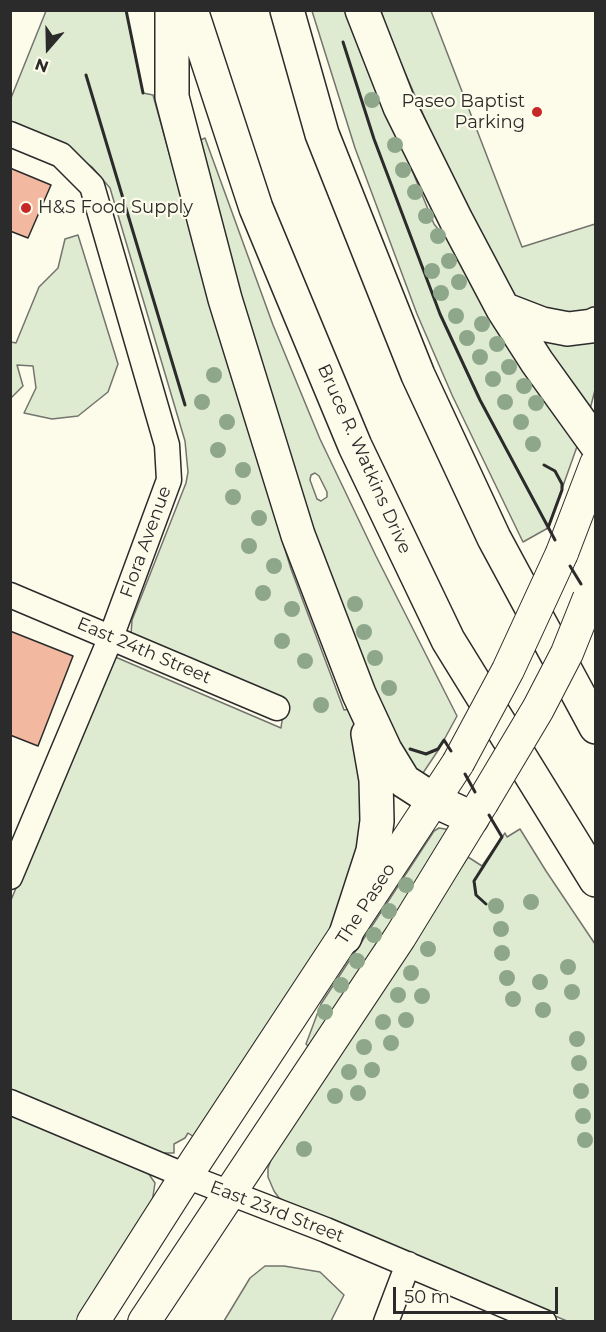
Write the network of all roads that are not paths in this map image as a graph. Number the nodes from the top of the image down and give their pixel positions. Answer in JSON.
{"nodes":[{"id":1,"x":172,"y":10,"type":"edge"},
{"id":2,"x":191,"y":10,"type":"edge"},
{"id":3,"x":287,"y":10,"type":"edge"},
{"id":4,"x":362,"y":10,"type":"edge"},
{"id":5,"x":10,"y":134,"type":"edge"},
{"id":6,"x":503,"y":309,"type":"junction"},
{"id":7,"x":596,"y":324,"type":"edge"},
{"id":8,"x":596,"y":444,"type":"edge"},
{"id":9,"x":596,"y":464,"type":"edge"},
{"id":10,"x":592,"y":590,"type":"edge"},
{"id":11,"x":10,"y":595,"type":"edge"},
{"id":12,"x":111,"y":637,"type":"junction"},
{"id":13,"x":359,"y":694,"type":"junction"},
{"id":14,"x":278,"y":708,"type":"dead end"},
{"id":15,"x":596,"y":727,"type":"edge"},
{"id":16,"x":435,"y":801,"type":"junction"},
{"id":17,"x":477,"y":811,"type":"junction"},
{"id":18,"x":10,"y":878,"type":"edge"},
{"id":19,"x":596,"y":880,"type":"edge"},
{"id":20,"x":345,"y":937,"type":"junction"},
{"id":21,"x":10,"y":1102,"type":"edge"},
{"id":22,"x":186,"y":1176,"type":"junction"},
{"id":23,"x":230,"y":1193,"type":"junction"},
{"id":24,"x":408,"y":1264,"type":"junction"},
{"id":25,"x":93,"y":1322,"type":"edge"},
{"id":26,"x":144,"y":1322,"type":"edge"},
{"id":27,"x":386,"y":1322,"type":"edge"},
{"id":28,"x":544,"y":1322,"type":"edge"}],
"edges":[{"from":1,"to":13,"type":"highway"},
{"from":2,"to":19,"type":"highway","name":"Bruce R. Watkins Drive"},
{"from":3,"to":15,"type":"highway"},
{"from":4,"to":6,"type":"highway"},
{"from":5,"to":12,"type":"street","name":"Flora Avenue"},
{"from":6,"to":7,"type":"highway"},
{"from":6,"to":8,"type":"highway"},
{"from":9,"to":16,"type":"main road","name":"The Paseo","bridge":true},
{"from":10,"to":17,"type":"main road","bridge":true},
{"from":11,"to":12,"type":"street","name":"East 24th Street"},
{"from":12,"to":14,"type":"street","name":"East 24th Street"},
{"from":12,"to":18,"type":"street","name":"Flora Avenue"},
{"from":13,"to":16,"type":"highway"},
{"from":13,"to":20,"type":"highway"},
{"from":16,"to":17,"type":"highway"},
{"from":16,"to":20,"type":"main road","name":"The Paseo"},
{"from":17,"to":23,"type":"main road"},
{"from":20,"to":22,"type":"main road","name":"The Paseo"},
{"from":21,"to":22,"type":"street","name":"East 23rd Street"},
{"from":22,"to":23,"type":"street","name":"East 23rd Street"},
{"from":22,"to":25,"type":"main road","name":"The Paseo"},
{"from":23,"to":24,"type":"street","name":"East 23rd Street"},
{"from":23,"to":26,"type":"main road"},
{"from":24,"to":27,"type":"street"},
{"from":24,"to":28,"type":"street","name":"East 23rd Street"}]}
